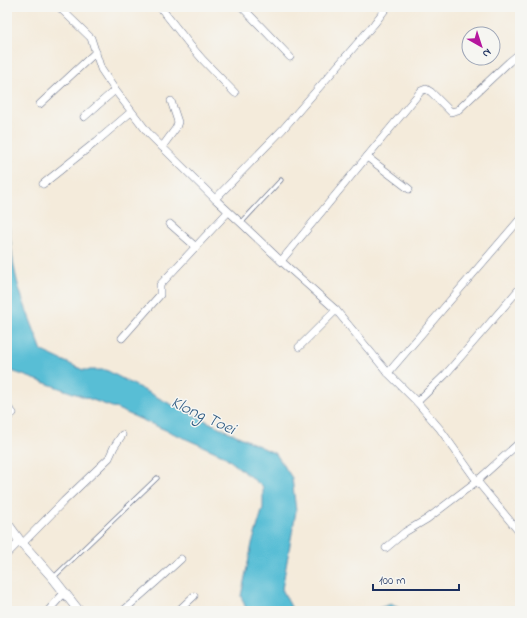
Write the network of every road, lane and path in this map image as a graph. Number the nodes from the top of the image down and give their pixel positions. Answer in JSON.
{"nodes":[{"id":1,"x":61,"y":7,"type":"edge"},
{"id":2,"x":160,"y":7,"type":"edge"},
{"id":3,"x":242,"y":7,"type":"edge"},
{"id":4,"x":388,"y":7,"type":"edge"},
{"id":5,"x":96,"y":52,"type":"junction"},
{"id":6,"x":520,"y":53,"type":"edge"},
{"id":7,"x":290,"y":57,"type":"dead end"},
{"id":8,"x":115,"y":90,"type":"junction"},
{"id":9,"x":235,"y":93,"type":"dead end"},
{"id":10,"x":171,"y":102,"type":"dead end"},
{"id":11,"x":40,"y":104,"type":"dead end"},
{"id":12,"x":131,"y":112,"type":"junction"},
{"id":13,"x":84,"y":117,"type":"dead end"},
{"id":14,"x":162,"y":147,"type":"junction"},
{"id":15,"x":367,"y":157,"type":"junction"},
{"id":16,"x":281,"y":180,"type":"dead end"},
{"id":17,"x":43,"y":184,"type":"dead end"},
{"id":18,"x":409,"y":189,"type":"dead end"},
{"id":19,"x":215,"y":199,"type":"junction"},
{"id":20,"x":228,"y":212,"type":"junction"},
{"id":21,"x":520,"y":218,"type":"edge"},
{"id":22,"x":241,"y":223,"type":"junction"},
{"id":23,"x":170,"y":224,"type":"dead end"},
{"id":24,"x":196,"y":247,"type":"junction"},
{"id":25,"x":281,"y":261,"type":"junction"},
{"id":26,"x":520,"y":288,"type":"edge"},
{"id":27,"x":336,"y":310,"type":"junction"},
{"id":28,"x":122,"y":338,"type":"dead end"},
{"id":29,"x":299,"y":347,"type":"dead end"},
{"id":30,"x":388,"y":373,"type":"junction"},
{"id":31,"x":418,"y":402,"type":"junction"},
{"id":32,"x":7,"y":407,"type":"edge"},
{"id":33,"x":7,"y":418,"type":"edge"},
{"id":34,"x":122,"y":435,"type":"dead end"},
{"id":35,"x":520,"y":442,"type":"edge"},
{"id":36,"x":157,"y":478,"type":"dead end"},
{"id":37,"x":477,"y":481,"type":"junction"},
{"id":38,"x":7,"y":522,"type":"edge"},
{"id":39,"x":520,"y":533,"type":"edge"},
{"id":40,"x":21,"y":542,"type":"junction"},
{"id":41,"x":386,"y":548,"type":"dead end"},
{"id":42,"x":7,"y":554,"type":"edge"},
{"id":43,"x":181,"y":559,"type":"dead end"},
{"id":44,"x":53,"y":578,"type":"junction"},
{"id":45,"x":64,"y":593,"type":"junction"},
{"id":46,"x":194,"y":596,"type":"dead end"},
{"id":47,"x":48,"y":611,"type":"edge"},
{"id":48,"x":79,"y":611,"type":"edge"},
{"id":49,"x":123,"y":611,"type":"edge"},
{"id":50,"x":178,"y":611,"type":"edge"}],
"edges":[{"from":1,"to":5,"type":"street"},
{"from":2,"to":9,"type":"street"},
{"from":3,"to":7,"type":"street"},
{"from":4,"to":19,"type":"street"},
{"from":5,"to":8,"type":"street"},
{"from":5,"to":11,"type":"street"},
{"from":6,"to":15,"type":"street"},
{"from":8,"to":12,"type":"street"},
{"from":8,"to":13,"type":"street"},
{"from":10,"to":14,"type":"street"},
{"from":12,"to":14,"type":"street"},
{"from":12,"to":17,"type":"street"},
{"from":14,"to":19,"type":"street"},
{"from":15,"to":18,"type":"street"},
{"from":15,"to":25,"type":"street"},
{"from":16,"to":22,"type":"lane"},
{"from":19,"to":20,"type":"street"},
{"from":20,"to":22,"type":"street"},
{"from":20,"to":24,"type":"street"},
{"from":21,"to":30,"type":"street"},
{"from":22,"to":25,"type":"street"},
{"from":23,"to":24,"type":"street"},
{"from":24,"to":28,"type":"street"},
{"from":25,"to":27,"type":"street"},
{"from":26,"to":31,"type":"street"},
{"from":27,"to":29,"type":"street"},
{"from":27,"to":30,"type":"street"},
{"from":30,"to":31,"type":"street"},
{"from":31,"to":37,"type":"street"},
{"from":32,"to":33,"type":"street"},
{"from":34,"to":40,"type":"street"},
{"from":35,"to":37,"type":"street"},
{"from":36,"to":44,"type":"lane"},
{"from":37,"to":39,"type":"street"},
{"from":37,"to":41,"type":"street"},
{"from":38,"to":40,"type":"street"},
{"from":40,"to":42,"type":"street"},
{"from":40,"to":44,"type":"street"},
{"from":43,"to":49,"type":"street"},
{"from":44,"to":45,"type":"street"},
{"from":45,"to":47,"type":"street"},
{"from":45,"to":48,"type":"street"},
{"from":46,"to":50,"type":"street"}]}
